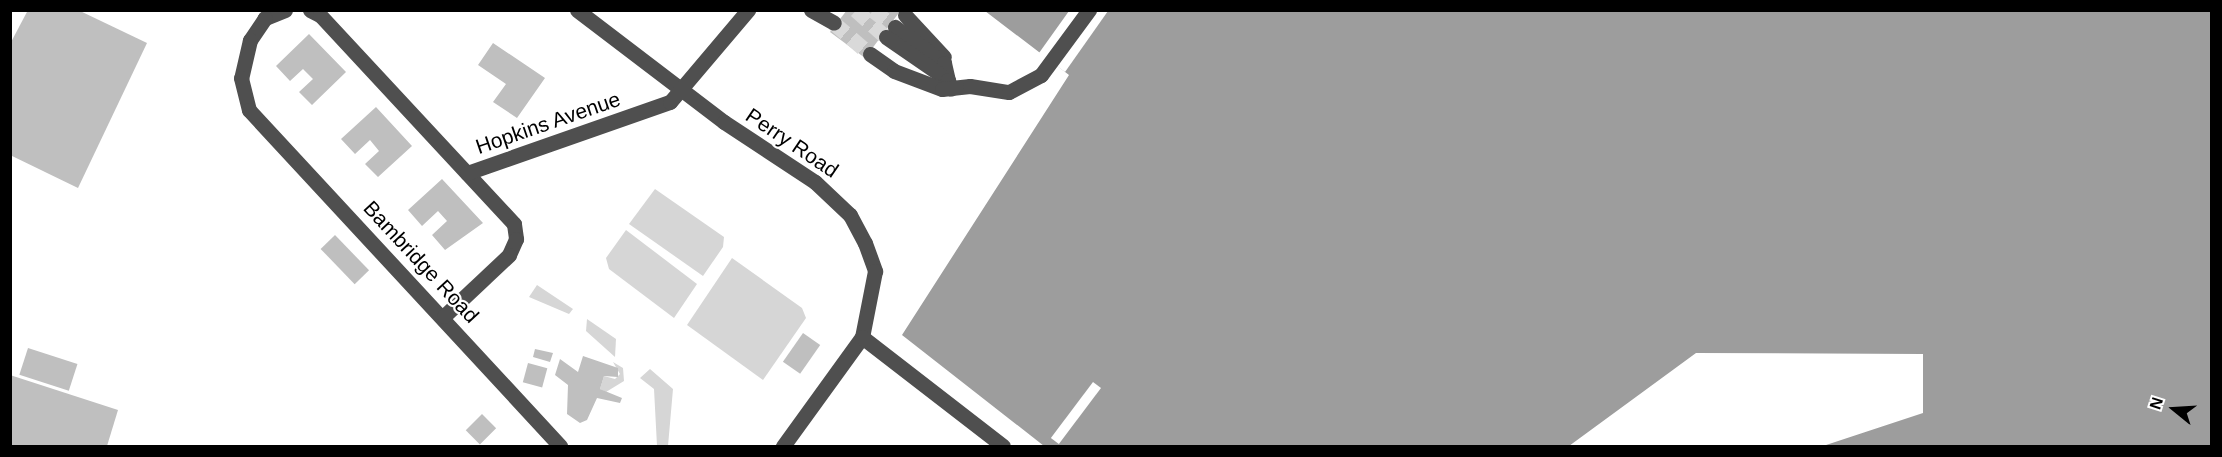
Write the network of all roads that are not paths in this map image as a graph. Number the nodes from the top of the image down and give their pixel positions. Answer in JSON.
{"nodes":[{"id":1,"x":285,"y":10,"type":"edge"},
{"id":2,"x":310,"y":10,"type":"edge"},
{"id":3,"x":577,"y":10,"type":"edge"},
{"id":4,"x":748,"y":10,"type":"edge"},
{"id":5,"x":1089,"y":10,"type":"edge"},
{"id":6,"x":814,"y":11,"type":"edge"},
{"id":7,"x":834,"y":23,"type":"tunnel mouth"},
{"id":8,"x":895,"y":31,"type":"junction"},
{"id":9,"x":950,"y":84,"type":"junction"},
{"id":10,"x":684,"y":92,"type":"junction"},
{"id":11,"x":467,"y":173,"type":"junction"},
{"id":12,"x":444,"y":316,"type":"junction"},
{"id":13,"x":862,"y":337,"type":"junction"},
{"id":14,"x":560,"y":447,"type":"edge"},
{"id":15,"x":783,"y":447,"type":"edge"},
{"id":16,"x":1003,"y":447,"type":"edge"}],
"edges":[{"from":1,"to":12,"type":"street","name":"Bambridge Road"},
{"from":2,"to":11,"type":"street","name":"Hopkins Avenue"},
{"from":3,"to":10,"type":"street","name":"Perry Road"},
{"from":4,"to":10,"type":"street"},
{"from":5,"to":9,"type":"street"},
{"from":6,"to":7,"type":"street"},
{"from":8,"to":9,"type":"street"},
{"from":8,"to":9,"type":"street"},
{"from":8,"to":9,"type":"street"},
{"from":10,"to":11,"type":"street","name":"Hopkins Avenue"},
{"from":10,"to":13,"type":"street","name":"Perry Road"},
{"from":11,"to":12,"type":"street"},
{"from":12,"to":14,"type":"street","name":"Bambridge Road"},
{"from":13,"to":15,"type":"street"},
{"from":13,"to":16,"type":"street"}]}
